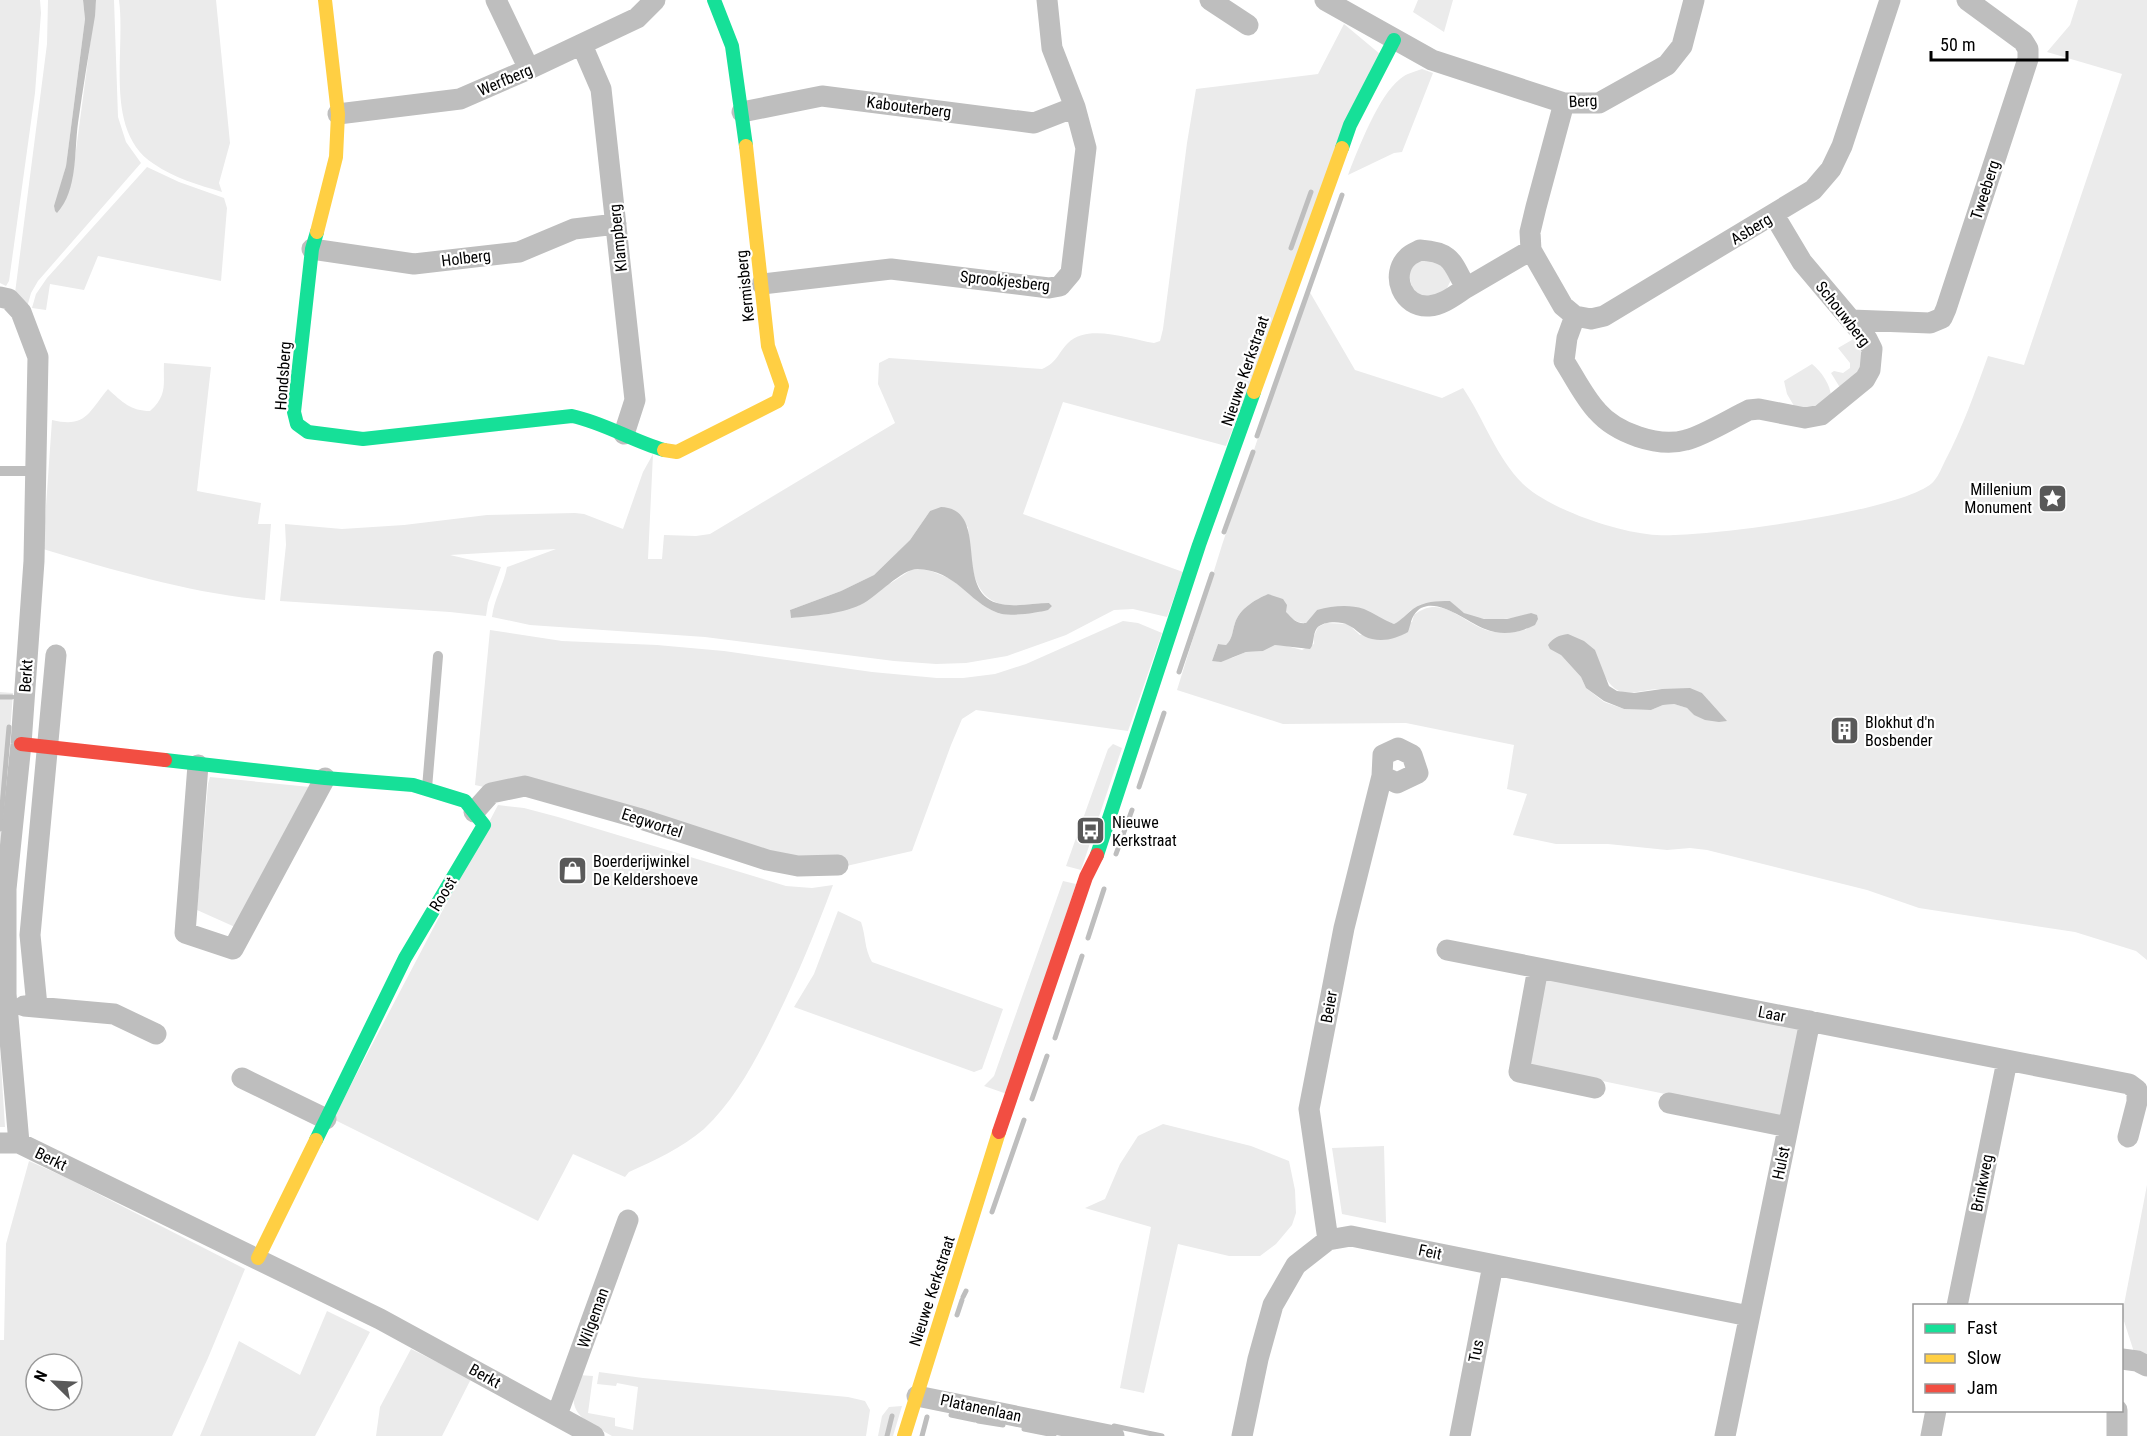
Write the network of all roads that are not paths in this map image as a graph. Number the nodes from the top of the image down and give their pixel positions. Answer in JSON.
{"nodes":[{"id":1,"x":325,"y":0,"type":"edge"},
{"id":2,"x":496,"y":0,"type":"edge"},
{"id":3,"x":655,"y":0,"type":"edge"},
{"id":4,"x":714,"y":0,"type":"edge"},
{"id":5,"x":1047,"y":0,"type":"edge"},
{"id":6,"x":1210,"y":0,"type":"edge"},
{"id":7,"x":1325,"y":0,"type":"edge"},
{"id":8,"x":1694,"y":0,"type":"edge"},
{"id":9,"x":1890,"y":0,"type":"edge"},
{"id":10,"x":1967,"y":0,"type":"edge"},
{"id":11,"x":1248,"y":25,"type":"dead end"},
{"id":12,"x":1394,"y":40,"type":"junction"},
{"id":13,"x":582,"y":45,"type":"junction"},
{"id":14,"x":529,"y":69,"type":"junction"},
{"id":15,"x":1564,"y":103,"type":"junction"},
{"id":16,"x":1075,"y":107,"type":"junction"},
{"id":17,"x":742,"y":112,"type":"junction"},
{"id":18,"x":338,"y":114,"type":"junction"},
{"id":19,"x":1774,"y":215,"type":"junction"},
{"id":20,"x":616,"y":224,"type":"junction"},
{"id":21,"x":312,"y":249,"type":"junction"},
{"id":22,"x":1531,"y":249,"type":"junction"},
{"id":23,"x":762,"y":284,"type":"junction"},
{"id":24,"x":1466,"y":288,"type":"dead end"},
{"id":25,"x":0,"y":297,"type":"edge"},
{"id":26,"x":1575,"y":316,"type":"junction"},
{"id":27,"x":1851,"y":320,"type":"junction"},
{"id":28,"x":624,"y":434,"type":"junction"},
{"id":29,"x":0,"y":471,"type":"edge"},
{"id":30,"x":36,"y":471,"type":"junction"},
{"id":31,"x":56,"y":655,"type":"dead end"},
{"id":32,"x":438,"y":656,"type":"dead end"},
{"id":33,"x":21,"y":744,"type":"junction"},
{"id":34,"x":48,"y":747,"type":"junction"},
{"id":35,"x":198,"y":765,"type":"junction"},
{"id":36,"x":1382,"y":776,"type":"dead end"},
{"id":37,"x":325,"y":778,"type":"junction"},
{"id":38,"x":427,"y":789,"type":"junction"},
{"id":39,"x":474,"y":812,"type":"junction"},
{"id":40,"x":838,"y":865,"type":"dead end"},
{"id":41,"x":1447,"y":950,"type":"dead end"},
{"id":42,"x":1538,"y":968,"type":"junction"},
{"id":43,"x":7,"y":1006,"type":"junction"},
{"id":44,"x":37,"y":1006,"type":"junction"},
{"id":45,"x":1810,"y":1021,"type":"junction"},
{"id":46,"x":156,"y":1034,"type":"dead end"},
{"id":47,"x":2007,"y":1061,"type":"junction"},
{"id":48,"x":242,"y":1078,"type":"dead end"},
{"id":49,"x":1595,"y":1088,"type":"dead end"},
{"id":50,"x":1669,"y":1103,"type":"dead end"},
{"id":51,"x":326,"y":1119,"type":"junction"},
{"id":52,"x":1788,"y":1127,"type":"junction"},
{"id":53,"x":2128,"y":1137,"type":"dead end"},
{"id":54,"x":9,"y":1143,"type":"edge"},
{"id":55,"x":628,"y":1220,"type":"dead end"},
{"id":56,"x":1328,"y":1240,"type":"junction"},
{"id":57,"x":258,"y":1258,"type":"junction"},
{"id":58,"x":1493,"y":1265,"type":"junction"},
{"id":59,"x":1957,"y":1304,"type":"edge"},
{"id":60,"x":1750,"y":1311,"type":"junction"},
{"id":61,"x":2123,"y":1359,"type":"edge"},
{"id":62,"x":2147,"y":1366,"type":"edge"},
{"id":63,"x":917,"y":1396,"type":"junction"},
{"id":64,"x":1936,"y":1412,"type":"edge"},
{"id":65,"x":2117,"y":1412,"type":"edge"},
{"id":66,"x":557,"y":1415,"type":"junction"},
{"id":67,"x":594,"y":1436,"type":"edge"},
{"id":68,"x":904,"y":1436,"type":"edge"},
{"id":69,"x":1114,"y":1436,"type":"edge"},
{"id":70,"x":1242,"y":1436,"type":"edge"},
{"id":71,"x":1460,"y":1436,"type":"edge"},
{"id":72,"x":1725,"y":1436,"type":"edge"},
{"id":73,"x":1931,"y":1436,"type":"edge"},
{"id":74,"x":2117,"y":1436,"type":"edge"}],
"edges":[{"from":1,"to":18,"type":"street","name":"Hondsberg"},
{"from":2,"to":14,"type":"street"},
{"from":3,"to":13,"type":"street","name":"Werfberg"},
{"from":4,"to":17,"type":"street","name":"Kermisberg"},
{"from":5,"to":16,"type":"street","name":"Sprookjesberg"},
{"from":6,"to":11,"type":"street"},
{"from":7,"to":12,"type":"street","name":"Berg"},
{"from":8,"to":15,"type":"street","name":"Berg"},
{"from":9,"to":19,"type":"street","name":"Asberg"},
{"from":10,"to":27,"type":"street","name":"Tweeberg"},
{"from":12,"to":15,"type":"street","name":"Berg"},
{"from":12,"to":63,"type":"street","name":"Nieuwe Kerkstraat"},
{"from":13,"to":14,"type":"street","name":"Werfberg"},
{"from":13,"to":20,"type":"street","name":"Klampberg"},
{"from":14,"to":18,"type":"street","name":"Werfberg"},
{"from":15,"to":22,"type":"street"},
{"from":16,"to":17,"type":"street","name":"Kabouterberg"},
{"from":16,"to":23,"type":"street","name":"Sprookjesberg"},
{"from":17,"to":23,"type":"street","name":"Kermisberg"},
{"from":18,"to":21,"type":"street","name":"Hondsberg"},
{"from":19,"to":26,"type":"street","name":"Asberg"},
{"from":19,"to":27,"type":"street","name":"Schouwberg"},
{"from":20,"to":21,"type":"street","name":"Holberg"},
{"from":20,"to":28,"type":"street","name":"Klampberg"},
{"from":21,"to":28,"type":"street","name":"Hondsberg"},
{"from":22,"to":24,"type":"street"},
{"from":22,"to":26,"type":"street"},
{"from":23,"to":28,"type":"street","name":"Kermisberg"},
{"from":25,"to":30,"type":"street","name":"Berkt"},
{"from":26,"to":27,"type":"street","name":"Schouwberg"},
{"from":29,"to":30,"type":"lane"},
{"from":30,"to":33,"type":"street","name":"Berkt"},
{"from":31,"to":34,"type":"street","name":"Berkt"},
{"from":32,"to":38,"type":"lane"},
{"from":33,"to":34,"type":"street"},
{"from":33,"to":43,"type":"street","name":"Berkt"},
{"from":34,"to":35,"type":"street"},
{"from":34,"to":44,"type":"street","name":"Berkt"},
{"from":35,"to":37,"type":"street"},
{"from":35,"to":37,"type":"street"},
{"from":36,"to":56,"type":"street","name":"Beier"},
{"from":37,"to":38,"type":"street"},
{"from":38,"to":39,"type":"street"},
{"from":39,"to":40,"type":"street","name":"Eegwortel"},
{"from":39,"to":51,"type":"street","name":"Roost"},
{"from":41,"to":42,"type":"street","name":"Laar"},
{"from":42,"to":45,"type":"street","name":"Laar"},
{"from":42,"to":49,"type":"street"},
{"from":43,"to":44,"type":"street"},
{"from":43,"to":54,"type":"street","name":"Berkt"},
{"from":44,"to":46,"type":"street"},
{"from":45,"to":47,"type":"street","name":"Laar"},
{"from":45,"to":52,"type":"street","name":"Hulst"},
{"from":47,"to":53,"type":"street"},
{"from":47,"to":59,"type":"street","name":"Brinkweg"},
{"from":48,"to":51,"type":"street"},
{"from":50,"to":52,"type":"street"},
{"from":51,"to":57,"type":"street","name":"Roost"},
{"from":52,"to":60,"type":"street","name":"Hulst"},
{"from":54,"to":57,"type":"street","name":"Berkt"},
{"from":55,"to":66,"type":"street","name":"Wilgeman"},
{"from":56,"to":58,"type":"street","name":"Feit"},
{"from":56,"to":70,"type":"street"},
{"from":57,"to":66,"type":"street","name":"Berkt"},
{"from":58,"to":60,"type":"street","name":"Feit"},
{"from":58,"to":71,"type":"street","name":"Tus"},
{"from":60,"to":72,"type":"street"},
{"from":61,"to":62,"type":"street"},
{"from":63,"to":68,"type":"street","name":"Nieuwe Kerkstraat"},
{"from":63,"to":69,"type":"street","name":"Platanenlaan"},
{"from":64,"to":73,"type":"street"},
{"from":65,"to":74,"type":"street"},
{"from":66,"to":67,"type":"street","name":"Berkt"}]}
